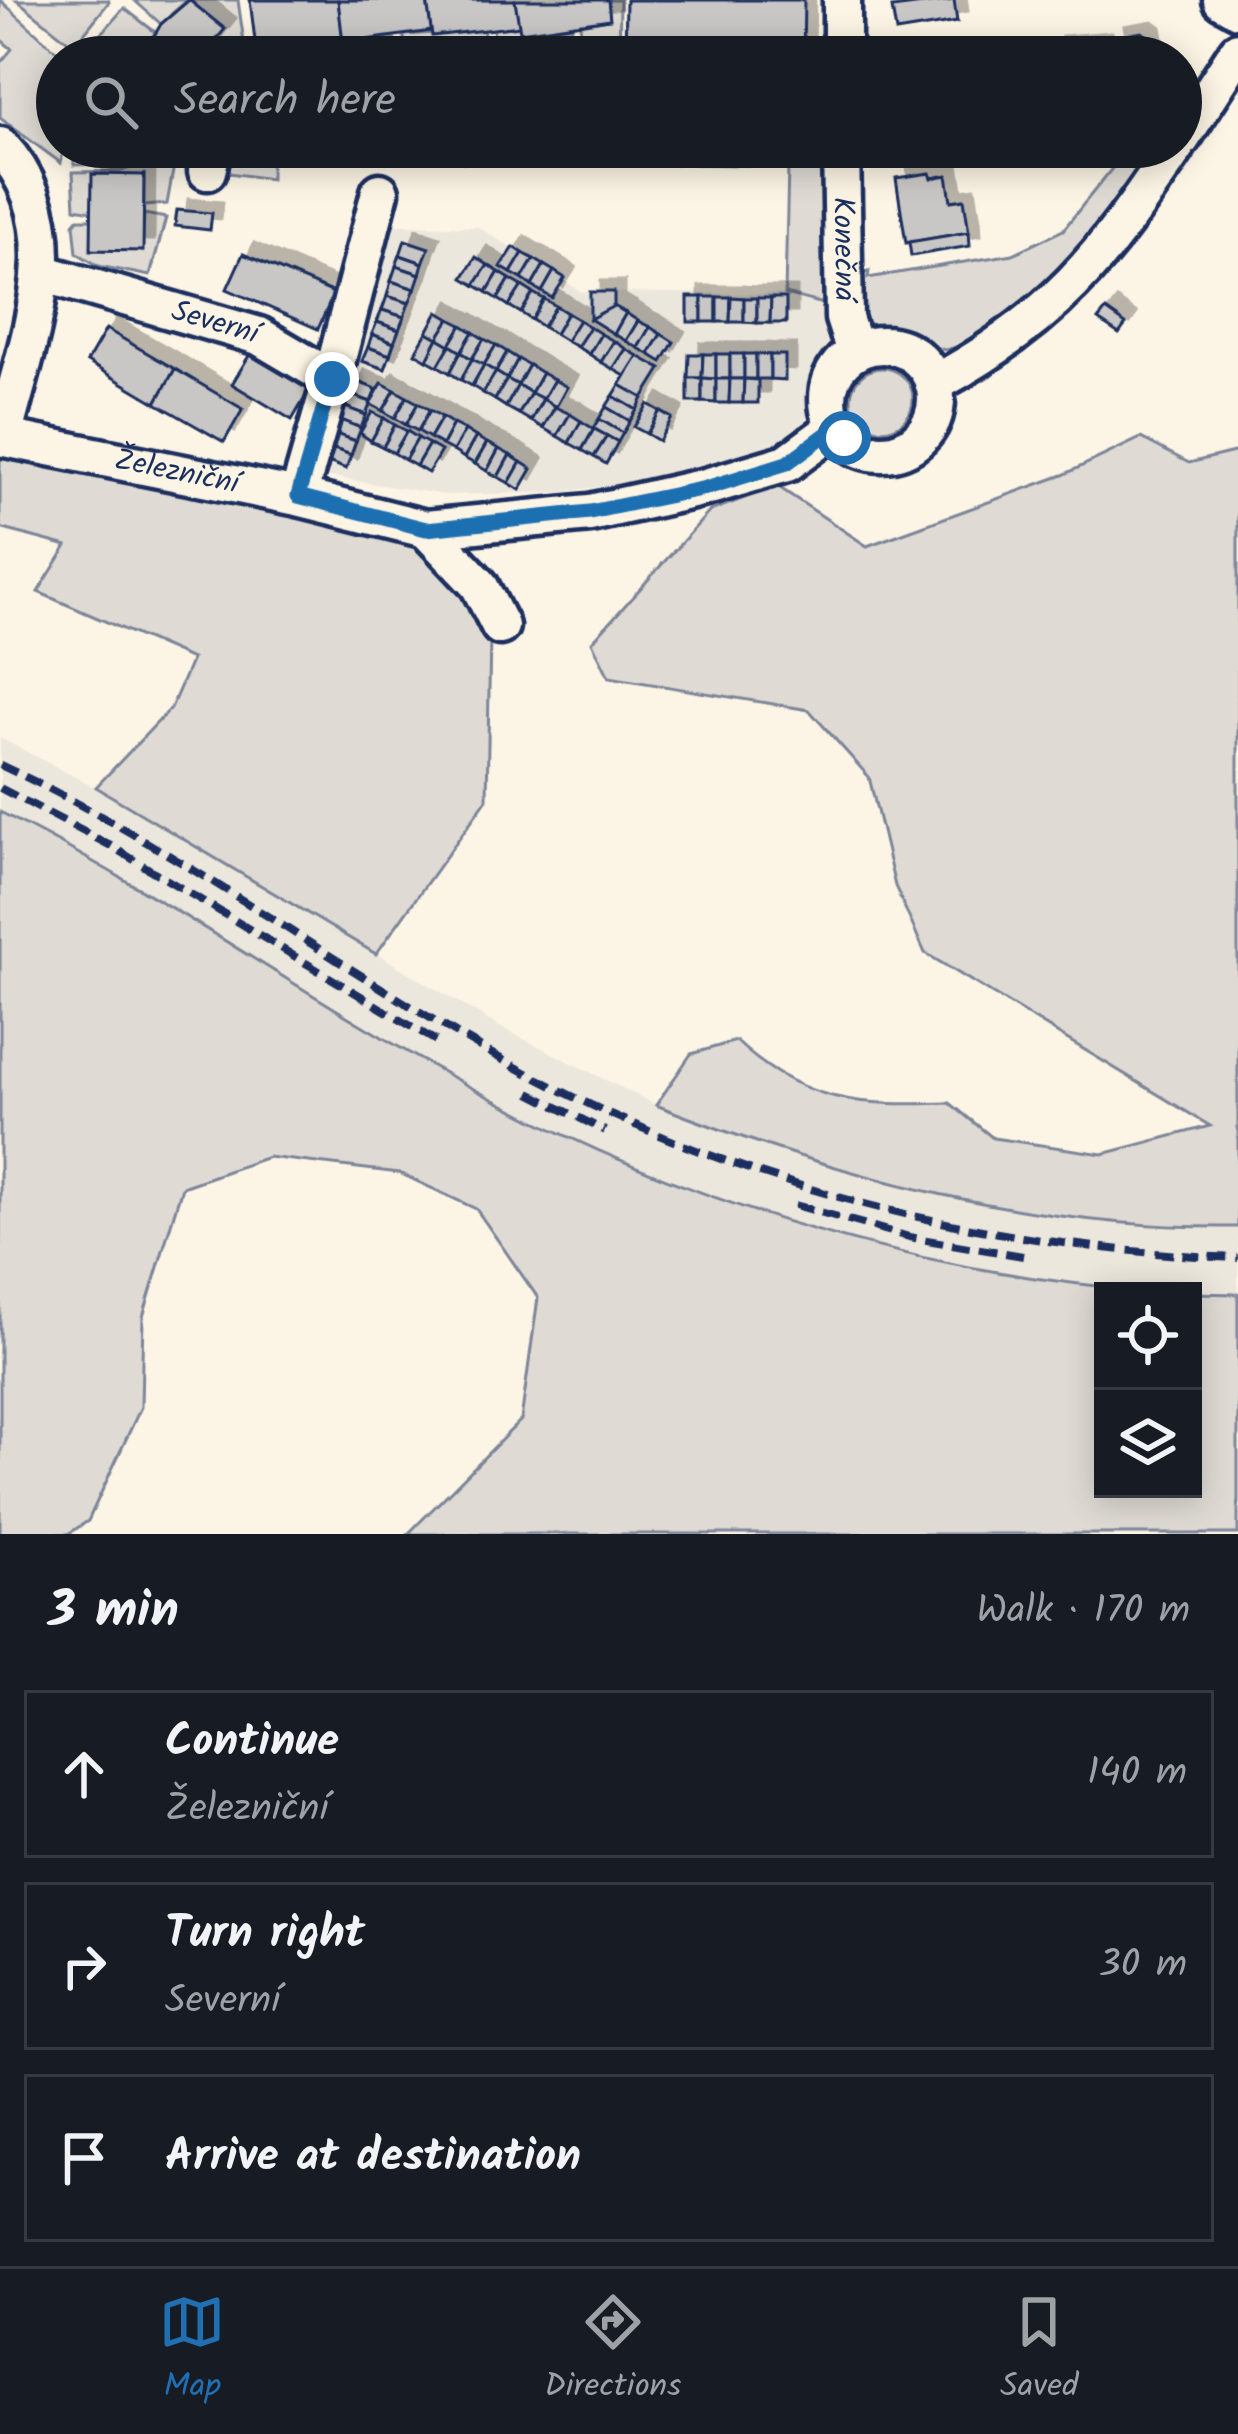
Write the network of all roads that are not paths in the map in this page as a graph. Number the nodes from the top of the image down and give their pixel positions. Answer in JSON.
{"nodes":[{"id":1,"x":842,"y":0,"type":"edge"},
{"id":2,"x":1222,"y":0,"type":"edge"},
{"id":3,"x":1238,"y":9,"type":"edge"},
{"id":4,"x":842,"y":36,"type":"edge"},
{"id":5,"x":1238,"y":51,"type":"edge"},
{"id":6,"x":1202,"y":107,"type":"edge"},
{"id":7,"x":0,"y":146,"type":"edge"},
{"id":8,"x":842,"y":168,"type":"edge"},
{"id":9,"x":1162,"y":168,"type":"edge"},
{"id":10,"x":380,"y":192,"type":"dead end"},
{"id":11,"x":42,"y":273,"type":"junction"},
{"id":12,"x":855,"y":352,"type":"junction"},
{"id":13,"x":332,"y":379,"type":"junction"},
{"id":14,"x":934,"y":384,"type":"junction"},
{"id":15,"x":836,"y":427,"type":"junction"},
{"id":16,"x":2,"y":437,"type":"edge"},
{"id":17,"x":298,"y":496,"type":"junction"},
{"id":18,"x":426,"y":529,"type":"junction"},
{"id":19,"x":500,"y":626,"type":"dead end"}],
"edges":[{"from":1,"to":4,"type":"street"},
{"from":2,"to":3,"type":"street"},
{"from":5,"to":6,"type":"street"},
{"from":7,"to":11,"type":"street"},
{"from":8,"to":12,"type":"street","name":"Konečná"},
{"from":9,"to":14,"type":"street"},
{"from":10,"to":13,"type":"street"},
{"from":11,"to":13,"type":"street","name":"Severní"},
{"from":11,"to":16,"type":"street"},
{"from":12,"to":14,"type":"street"},
{"from":12,"to":15,"type":"street"},
{"from":13,"to":17,"type":"street"},
{"from":14,"to":15,"type":"street"},
{"from":15,"to":18,"type":"street","name":"Železniční"},
{"from":16,"to":17,"type":"street","name":"Železniční"},
{"from":17,"to":18,"type":"street","name":"Železniční"},
{"from":18,"to":19,"type":"street"}]}
